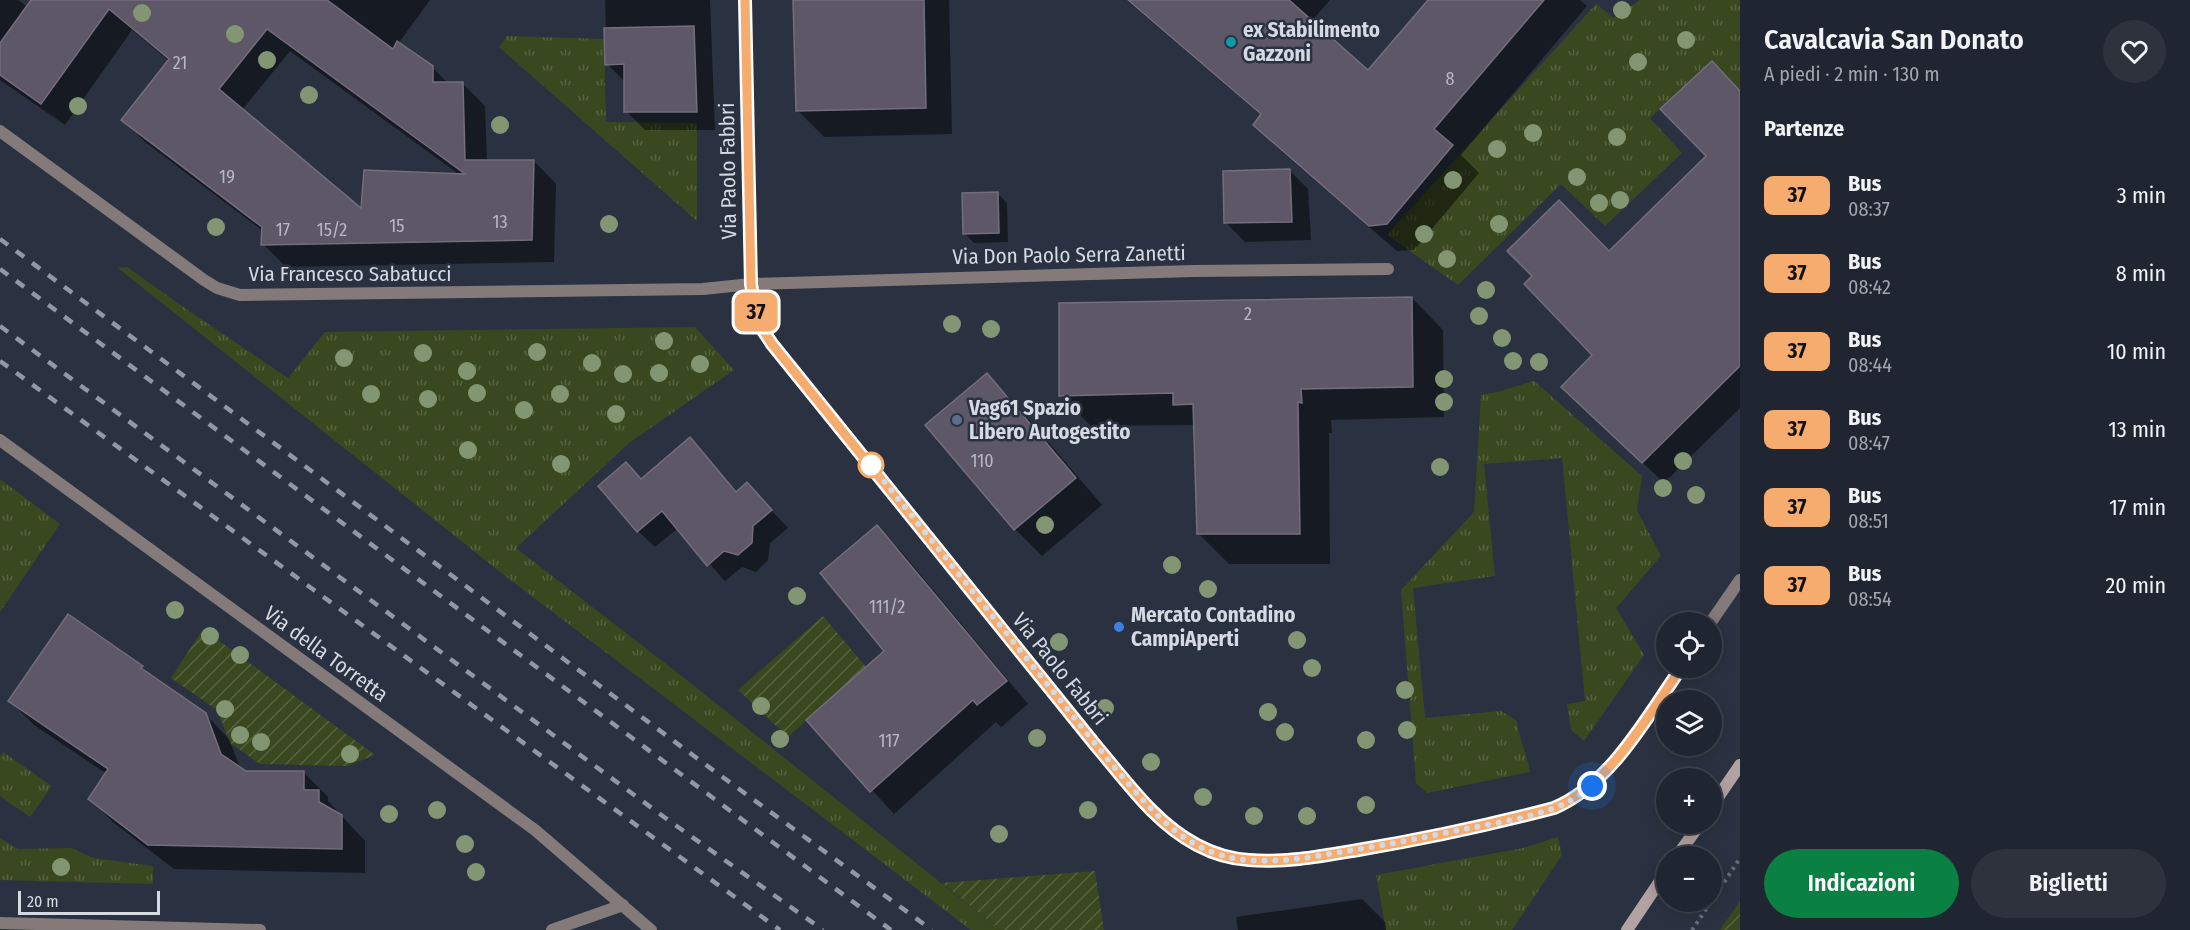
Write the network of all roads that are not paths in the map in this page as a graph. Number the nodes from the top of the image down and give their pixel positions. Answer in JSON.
{"nodes":[{"id":1,"x":745,"y":0,"type":"edge"},
{"id":2,"x":0,"y":131,"type":"edge"},
{"id":3,"x":1388,"y":269,"type":"dead end"},
{"id":4,"x":751,"y":284,"type":"junction"},
{"id":5,"x":0,"y":440,"type":"edge"},
{"id":6,"x":1740,"y":580,"type":"edge"},
{"id":7,"x":1718,"y":612,"type":"edge"},
{"id":8,"x":1673,"y":678,"type":"edge"},
{"id":9,"x":1740,"y":765,"type":"edge"},
{"id":10,"x":1722,"y":791,"type":"edge"},
{"id":11,"x":1656,"y":887,"type":"edge"},
{"id":12,"x":623,"y":905,"type":"junction"},
{"id":13,"x":0,"y":923,"type":"edge"},
{"id":14,"x":260,"y":930,"type":"edge"},
{"id":15,"x":552,"y":930,"type":"edge"},
{"id":16,"x":651,"y":930,"type":"edge"},
{"id":17,"x":1627,"y":930,"type":"edge"}],
"edges":[{"from":1,"to":4,"type":"street","name":"Via Paolo Fabbri"},
{"from":2,"to":4,"type":"street","name":"Via Francesco Sabatucci"},
{"from":3,"to":4,"type":"street","name":"Via Don Paolo Serra Zanetti"},
{"from":4,"to":8,"type":"street","name":"Via Paolo Fabbri"},
{"from":5,"to":12,"type":"street","name":"Via della Torretta"},
{"from":6,"to":7,"type":"street"},
{"from":9,"to":10,"type":"main road"},
{"from":11,"to":17,"type":"main road"},
{"from":12,"to":15,"type":"street"},
{"from":12,"to":16,"type":"street","name":"Via della Torretta"},
{"from":13,"to":14,"type":"street"}]}
